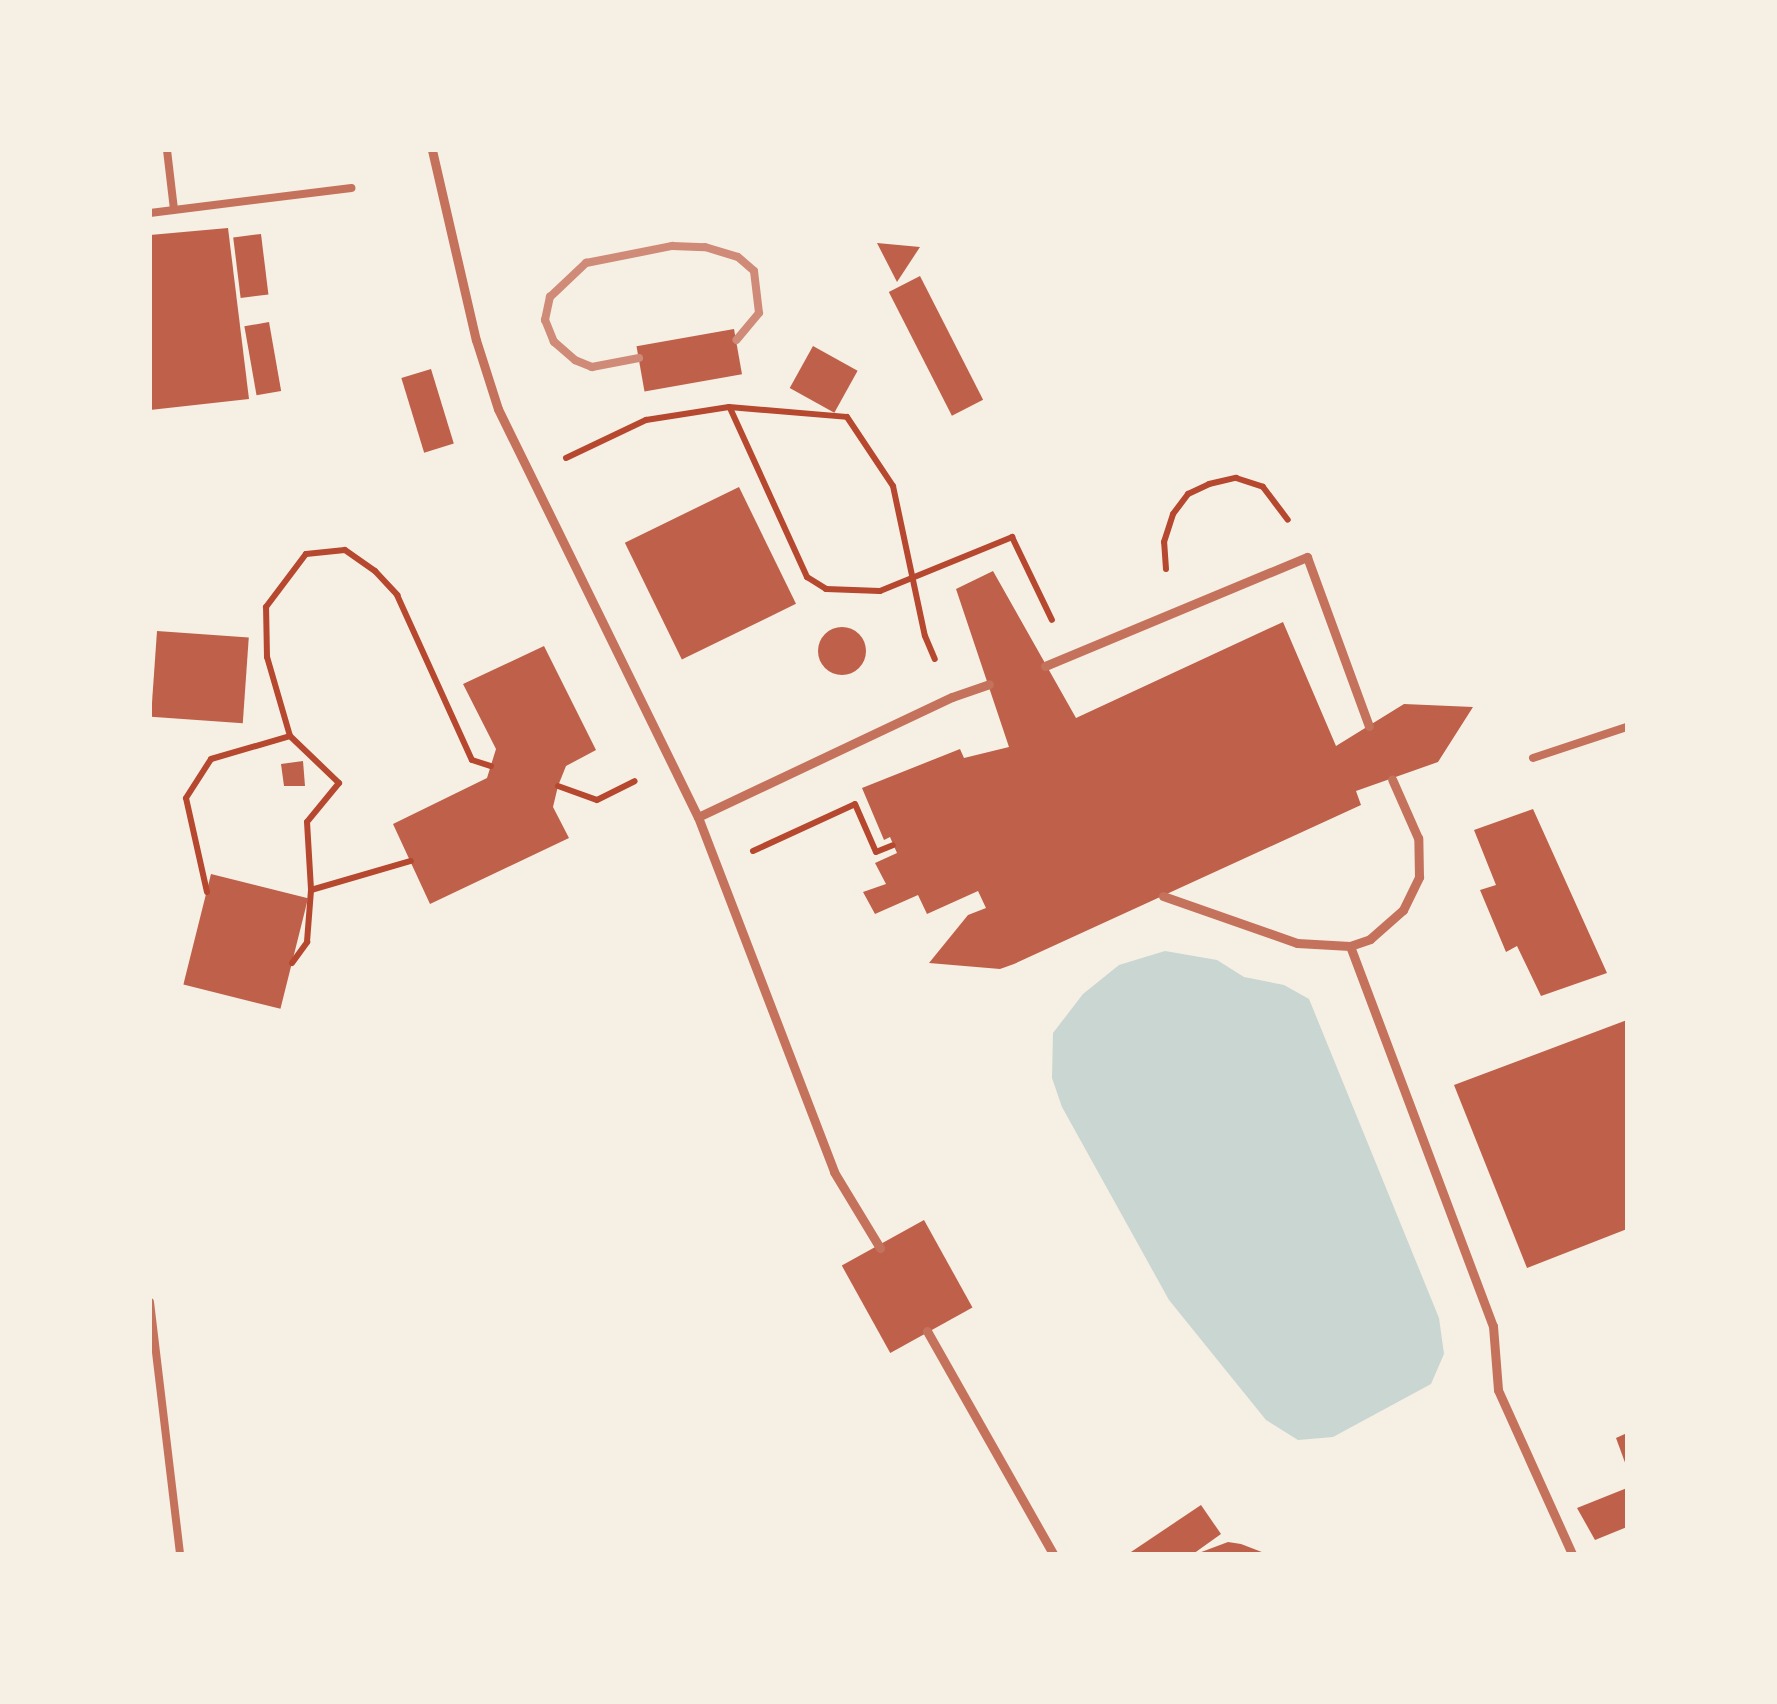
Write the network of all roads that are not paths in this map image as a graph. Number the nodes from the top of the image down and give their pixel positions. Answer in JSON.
{"nodes":[{"id":1,"x":168,"y":150,"type":"edge"},
{"id":2,"x":432,"y":150,"type":"edge"},
{"id":3,"x":351,"y":188,"type":"dead end"},
{"id":4,"x":174,"y":210,"type":"junction"},
{"id":5,"x":150,"y":213,"type":"edge"},
{"id":6,"x":1045,"y":666,"type":"dead end"},
{"id":7,"x":989,"y":684,"type":"dead end"},
{"id":8,"x":1369,"y":726,"type":"dead end"},
{"id":9,"x":1627,"y":726,"type":"edge"},
{"id":10,"x":1533,"y":758,"type":"dead end"},
{"id":11,"x":1392,"y":779,"type":"dead end"},
{"id":12,"x":698,"y":817,"type":"junction"},
{"id":13,"x":1163,"y":896,"type":"dead end"},
{"id":14,"x":1350,"y":946,"type":"junction"},
{"id":15,"x":880,"y":1248,"type":"dead end"},
{"id":16,"x":150,"y":1302,"type":"edge"},
{"id":17,"x":927,"y":1331,"type":"dead end"},
{"id":18,"x":180,"y":1554,"type":"edge"},
{"id":19,"x":1053,"y":1554,"type":"edge"},
{"id":20,"x":1572,"y":1554,"type":"edge"}],
"edges":[{"from":1,"to":4,"type":"lane"},
{"from":2,"to":12,"type":"street"},
{"from":3,"to":4,"type":"lane"},
{"from":4,"to":5,"type":"lane"},
{"from":6,"to":8,"type":"street"},
{"from":7,"to":12,"type":"street"},
{"from":9,"to":10,"type":"lane"},
{"from":11,"to":14,"type":"street"},
{"from":12,"to":15,"type":"street"},
{"from":13,"to":14,"type":"street"},
{"from":14,"to":20,"type":"street"},
{"from":16,"to":18,"type":"lane"},
{"from":17,"to":19,"type":"street"}]}
